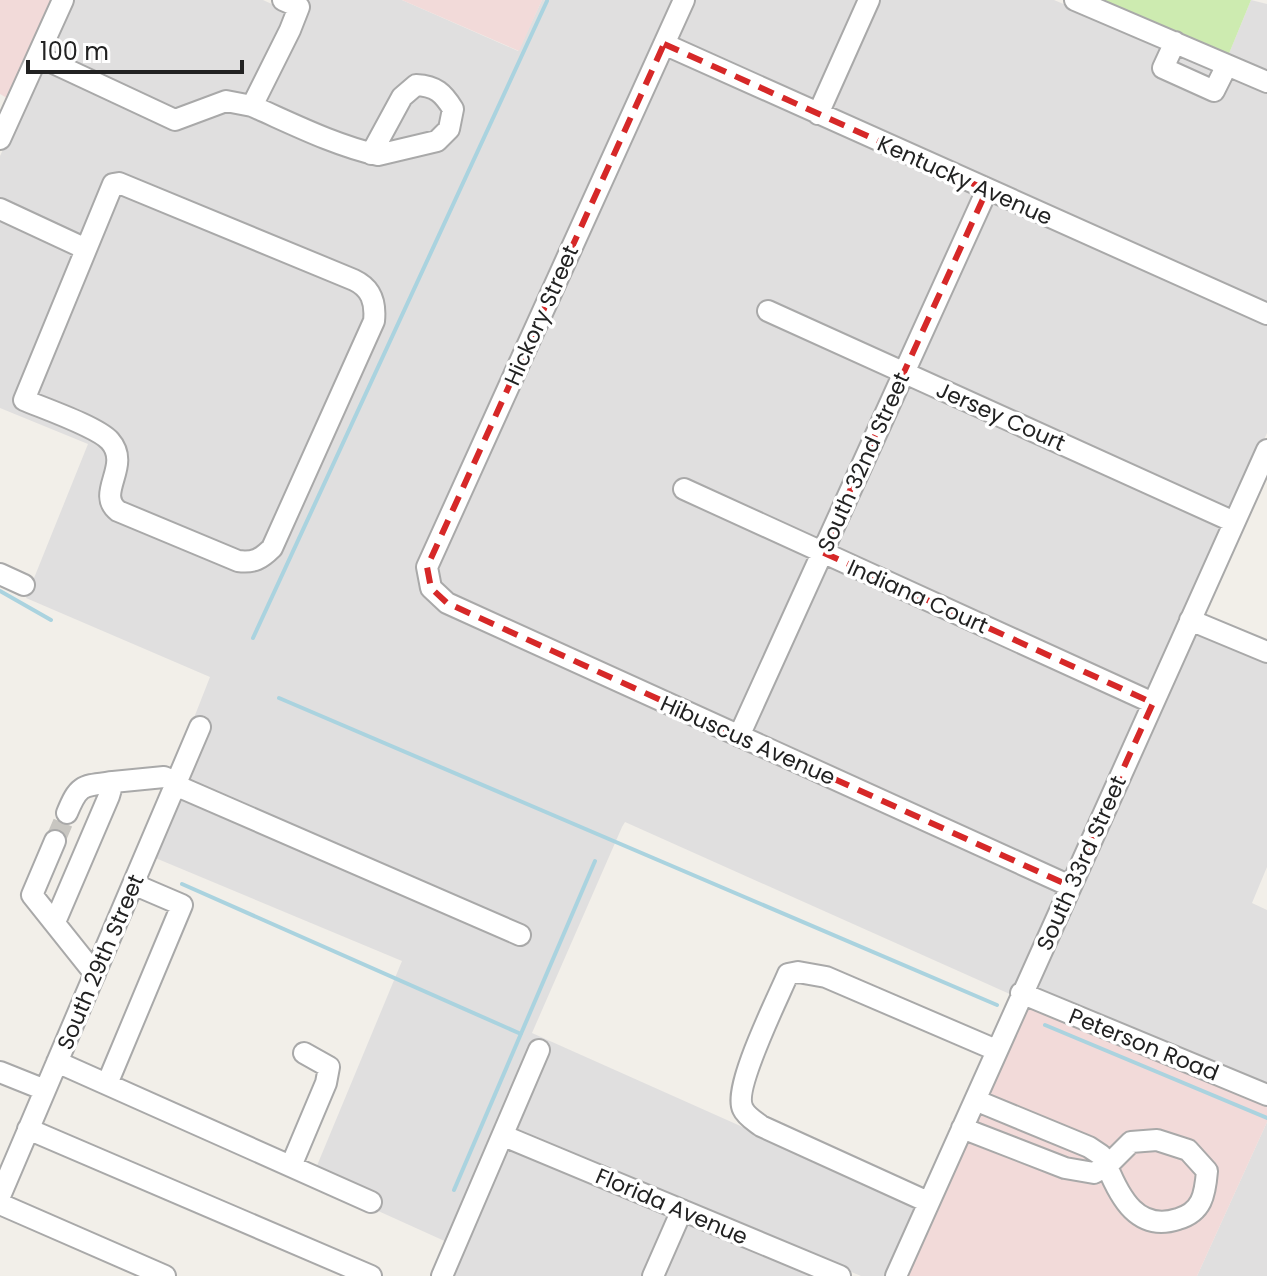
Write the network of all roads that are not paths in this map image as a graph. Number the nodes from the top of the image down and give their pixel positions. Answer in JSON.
{"nodes":[{"id":1,"x":63,"y":0,"type":"edge"},
{"id":2,"x":283,"y":0,"type":"edge"},
{"id":3,"x":684,"y":0,"type":"edge"},
{"id":4,"x":869,"y":0,"type":"edge"},
{"id":5,"x":1075,"y":0,"type":"edge"},
{"id":6,"x":1175,"y":42,"type":"junction"},
{"id":7,"x":664,"y":44,"type":"junction"},
{"id":8,"x":38,"y":56,"type":"junction"},
{"id":9,"x":1227,"y":65,"type":"junction"},
{"id":10,"x":1267,"y":82,"type":"edge"},
{"id":11,"x":7,"y":106,"type":"edge"},
{"id":12,"x":252,"y":106,"type":"junction"},
{"id":13,"x":818,"y":114,"type":"junction"},
{"id":14,"x":0,"y":139,"type":"edge"},
{"id":15,"x":371,"y":154,"type":"dead end"},
{"id":16,"x":987,"y":190,"type":"junction"},
{"id":17,"x":0,"y":209,"type":"edge"},
{"id":18,"x":86,"y":249,"type":"junction"},
{"id":19,"x":768,"y":311,"type":"dead end"},
{"id":20,"x":1267,"y":314,"type":"edge"},
{"id":21,"x":904,"y":372,"type":"junction"},
{"id":22,"x":1267,"y":450,"type":"edge"},
{"id":23,"x":684,"y":489,"type":"dead end"},
{"id":24,"x":1234,"y":522,"type":"junction"},
{"id":25,"x":822,"y":552,"type":"junction"},
{"id":26,"x":0,"y":574,"type":"edge"},
{"id":27,"x":24,"y":585,"type":"dead end"},
{"id":28,"x":431,"y":588,"type":"joint"},
{"id":29,"x":1190,"y":620,"type":"junction"},
{"id":30,"x":1267,"y":652,"type":"edge"},
{"id":31,"x":1153,"y":703,"type":"junction"},
{"id":32,"x":200,"y":727,"type":"dead end"},
{"id":33,"x":739,"y":736,"type":"junction"},
{"id":34,"x":113,"y":782,"type":"junction"},
{"id":35,"x":176,"y":784,"type":"junction"},
{"id":36,"x":67,"y":813,"type":"tunnel mouth"},
{"id":37,"x":55,"y":841,"type":"tunnel mouth"},
{"id":38,"x":133,"y":884,"type":"junction"},
{"id":39,"x":1070,"y":886,"type":"junction"},
{"id":40,"x":55,"y":922,"type":"junction"},
{"id":41,"x":520,"y":935,"type":"dead end"},
{"id":42,"x":95,"y":974,"type":"junction"},
{"id":43,"x":1021,"y":993,"type":"junction"},
{"id":44,"x":539,"y":1050,"type":"dead end"},
{"id":45,"x":996,"y":1050,"type":"junction"},
{"id":46,"x":304,"y":1053,"type":"dead end"},
{"id":47,"x":57,"y":1062,"type":"junction"},
{"id":48,"x":0,"y":1072,"type":"edge"},
{"id":49,"x":107,"y":1084,"type":"junction"},
{"id":50,"x":45,"y":1090,"type":"junction"},
{"id":51,"x":1267,"y":1095,"type":"edge"},
{"id":52,"x":975,"y":1100,"type":"junction"},
{"id":53,"x":962,"y":1128,"type":"junction"},
{"id":54,"x":28,"y":1129,"type":"junction"},
{"id":55,"x":504,"y":1136,"type":"junction"},
{"id":56,"x":291,"y":1166,"type":"junction"},
{"id":57,"x":1107,"y":1166,"type":"junction"},
{"id":58,"x":0,"y":1196,"type":"edge"},
{"id":59,"x":371,"y":1202,"type":"dead end"},
{"id":60,"x":928,"y":1202,"type":"junction"},
{"id":61,"x":0,"y":1204,"type":"edge"},
{"id":62,"x":682,"y":1210,"type":"junction"},
{"id":63,"x":165,"y":1276,"type":"edge"},
{"id":64,"x":371,"y":1276,"type":"edge"},
{"id":65,"x":442,"y":1276,"type":"edge"},
{"id":66,"x":653,"y":1276,"type":"edge"},
{"id":67,"x":840,"y":1276,"type":"edge"},
{"id":68,"x":896,"y":1276,"type":"edge"}],
"edges":[{"from":1,"to":8,"type":"street"},
{"from":2,"to":12,"type":"street"},
{"from":3,"to":7,"type":"street","name":"Hickory Street"},
{"from":4,"to":13,"type":"street"},
{"from":5,"to":6,"type":"street"},
{"from":6,"to":9,"type":"street"},
{"from":6,"to":9,"type":"street"},
{"from":7,"to":13,"type":"street","name":"Kentucky Avenue"},
{"from":7,"to":28,"type":"street","name":"Hickory Street"},
{"from":8,"to":11,"type":"street"},
{"from":8,"to":12,"type":"street"},
{"from":9,"to":10,"type":"street"},
{"from":11,"to":14,"type":"street"},
{"from":12,"to":15,"type":"street"},
{"from":13,"to":16,"type":"street","name":"Kentucky Avenue"},
{"from":16,"to":20,"type":"street","name":"Kentucky Avenue"},
{"from":16,"to":21,"type":"street","name":"South 32nd Street"},
{"from":17,"to":18,"type":"street"},
{"from":18,"to":18,"type":"street"},
{"from":19,"to":21,"type":"street","name":"Jersey Court"},
{"from":21,"to":24,"type":"street","name":"Jersey Court"},
{"from":21,"to":25,"type":"street","name":"South 32nd Street"},
{"from":22,"to":24,"type":"street","name":"South 33rd Street"},
{"from":23,"to":25,"type":"street","name":"Indiana Court"},
{"from":24,"to":29,"type":"street","name":"South 33rd Street"},
{"from":25,"to":31,"type":"street","name":"Indiana Court"},
{"from":25,"to":33,"type":"street","name":"South 32nd Street"},
{"from":26,"to":27,"type":"street"},
{"from":28,"to":33,"type":"street","name":"Hibuscus Avenue"},
{"from":29,"to":30,"type":"street"},
{"from":29,"to":31,"type":"street","name":"South 33rd Street"},
{"from":31,"to":39,"type":"street","name":"South 33rd Street"},
{"from":32,"to":35,"type":"street","name":"South 29th Street"},
{"from":33,"to":39,"type":"street","name":"Hibuscus Avenue"},
{"from":34,"to":35,"type":"street"},
{"from":34,"to":36,"type":"street"},
{"from":34,"to":40,"type":"street"},
{"from":35,"to":38,"type":"street","name":"South 29th Street"},
{"from":35,"to":41,"type":"street"},
{"from":37,"to":40,"type":"street"},
{"from":38,"to":42,"type":"street","name":"South 29th Street"},
{"from":38,"to":49,"type":"street"},
{"from":39,"to":43,"type":"street","name":"South 33rd Street"},
{"from":40,"to":42,"type":"street"},
{"from":42,"to":47,"type":"street","name":"South 29th Street"},
{"from":43,"to":45,"type":"street","name":"South 33rd Street"},
{"from":43,"to":51,"type":"street","name":"Peterson Road"},
{"from":44,"to":55,"type":"street"},
{"from":45,"to":52,"type":"street","name":"South 33rd Street"},
{"from":45,"to":60,"type":"street"},
{"from":46,"to":56,"type":"street"},
{"from":47,"to":49,"type":"street"},
{"from":47,"to":50,"type":"street","name":"South 29th Street"},
{"from":48,"to":50,"type":"street"},
{"from":49,"to":56,"type":"street"},
{"from":50,"to":54,"type":"street","name":"South 29th Street"},
{"from":52,"to":53,"type":"street","name":"South 33rd Street"},
{"from":52,"to":57,"type":"street"},
{"from":53,"to":57,"type":"street"},
{"from":53,"to":60,"type":"street","name":"South 33rd Street"},
{"from":54,"to":58,"type":"street","name":"South 29th Street"},
{"from":54,"to":64,"type":"street"},
{"from":55,"to":62,"type":"street","name":"Florida Avenue"},
{"from":55,"to":65,"type":"street"},
{"from":56,"to":59,"type":"street"},
{"from":57,"to":57,"type":"street"},
{"from":60,"to":68,"type":"street","name":"South 33rd Street"},
{"from":61,"to":63,"type":"street"},
{"from":62,"to":66,"type":"street"},
{"from":62,"to":67,"type":"street","name":"Florida Avenue"}]}
